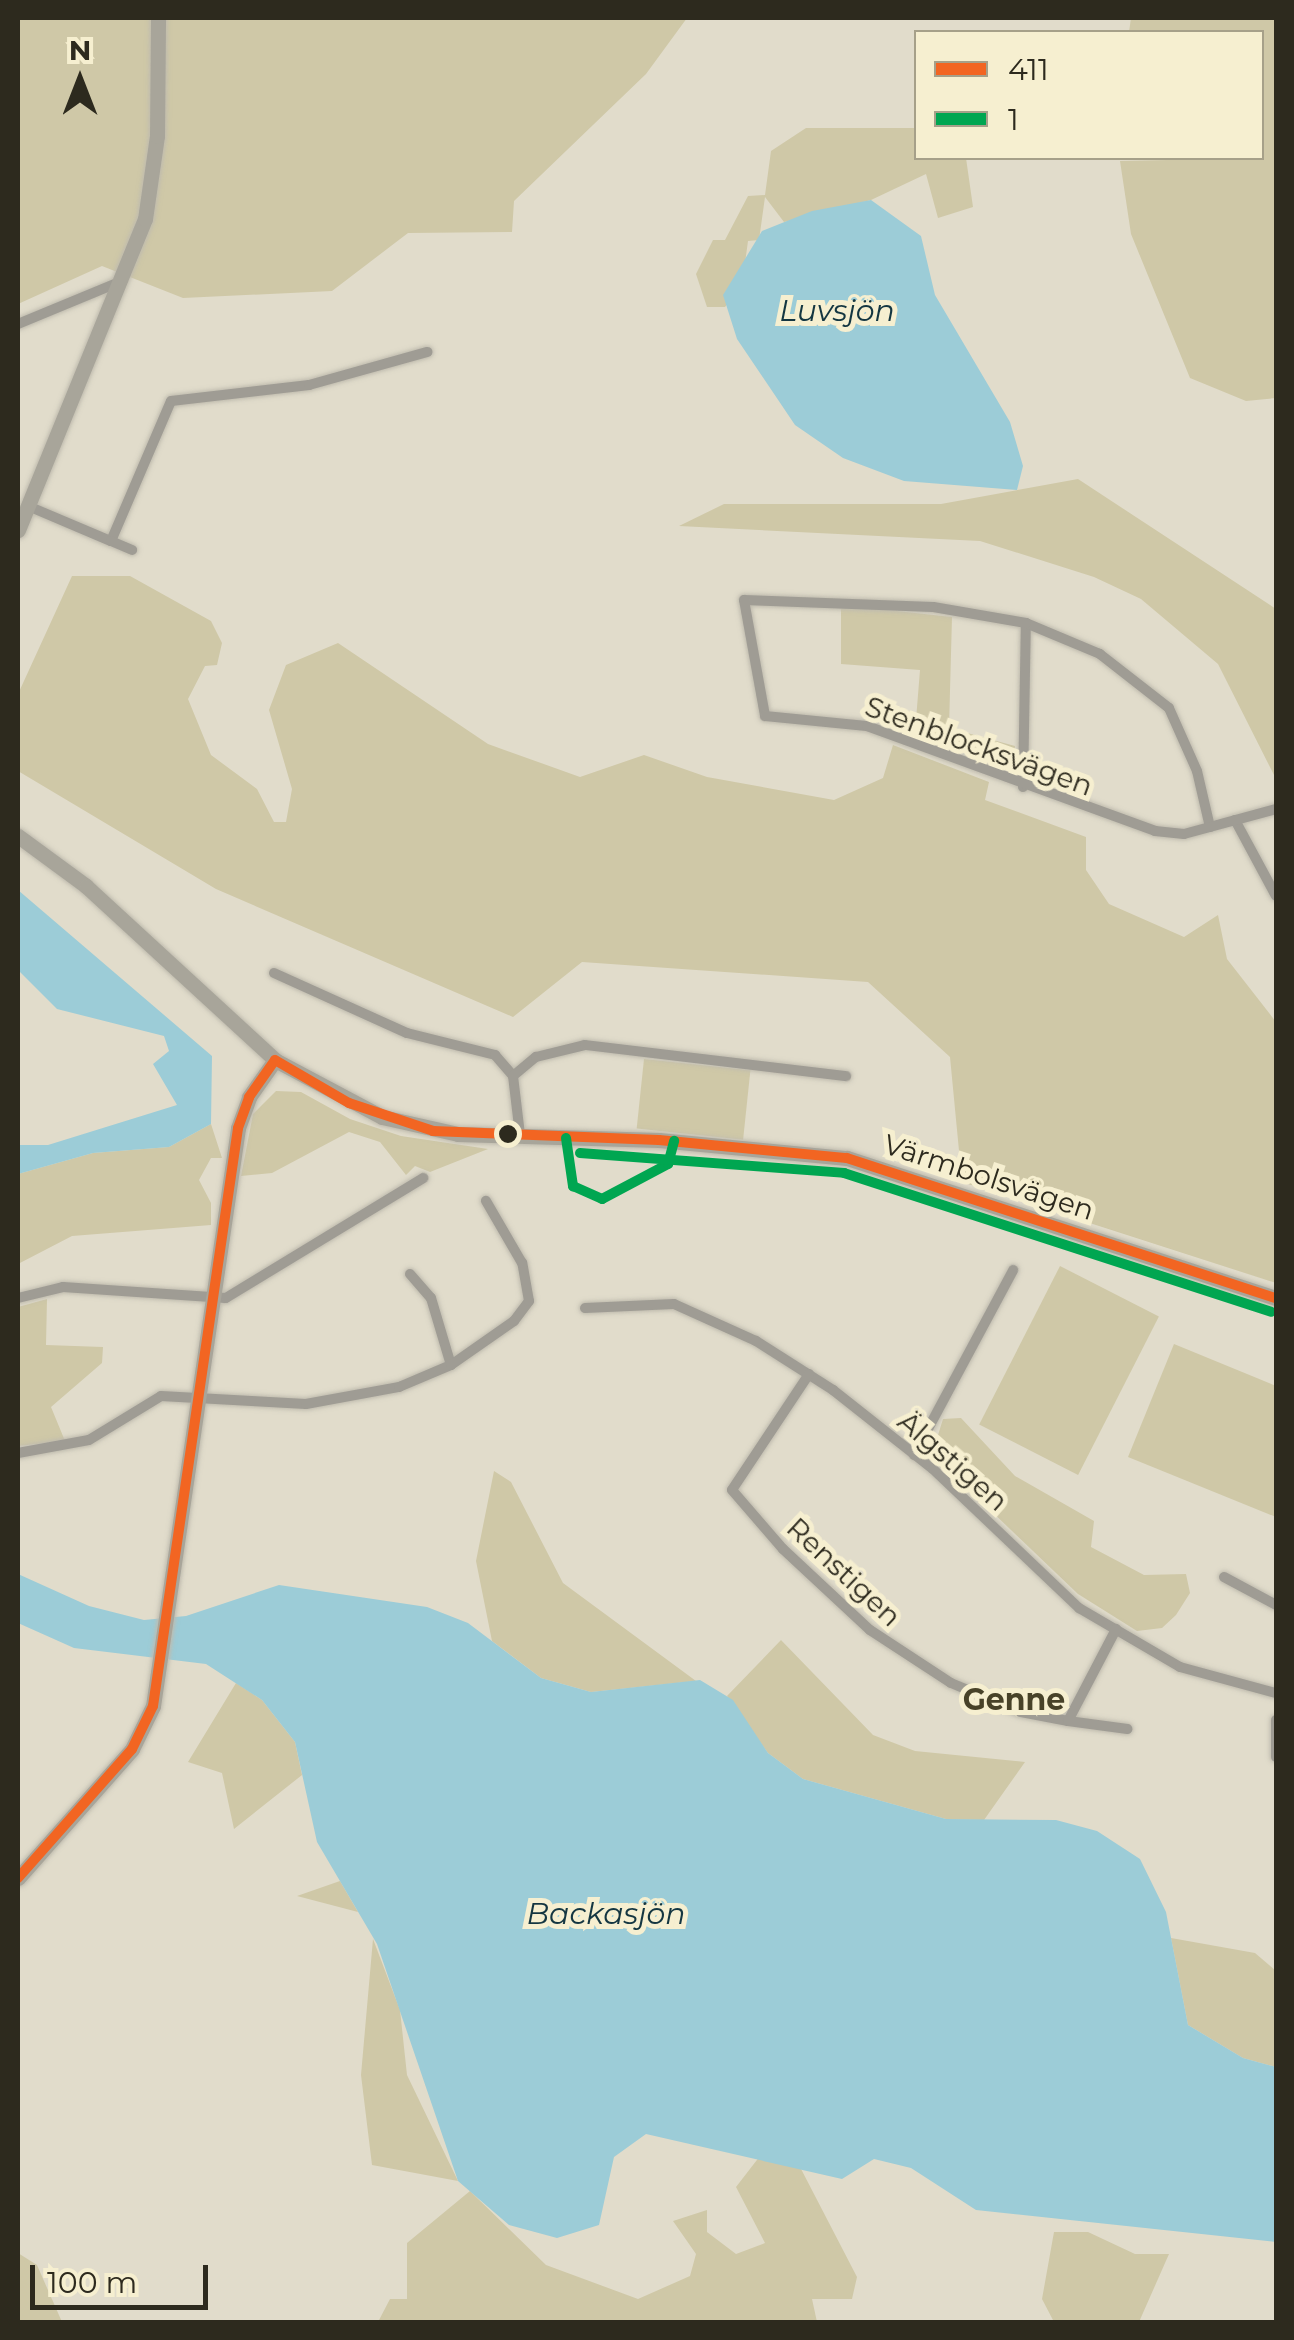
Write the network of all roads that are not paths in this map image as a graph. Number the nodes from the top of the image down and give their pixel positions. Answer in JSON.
{"nodes":[{"id":1,"x":158,"y":18,"type":"edge"},
{"id":2,"x":123,"y":281,"type":"junction"},
{"id":3,"x":18,"y":324,"type":"edge"},
{"id":4,"x":427,"y":352,"type":"dead end"},
{"id":5,"x":28,"y":506,"type":"junction"},
{"id":6,"x":18,"y":530,"type":"edge"},
{"id":7,"x":111,"y":541,"type":"junction"},
{"id":8,"x":132,"y":550,"type":"dead end"},
{"id":9,"x":1026,"y":623,"type":"junction"},
{"id":10,"x":1022,"y":788,"type":"junction"},
{"id":11,"x":1276,"y":809,"type":"edge"},
{"id":12,"x":1235,"y":820,"type":"junction"},
{"id":13,"x":1210,"y":826,"type":"junction"},
{"id":14,"x":18,"y":836,"type":"edge"},
{"id":15,"x":1276,"y":896,"type":"edge"},
{"id":16,"x":274,"y":972,"type":"dead end"},
{"id":17,"x":275,"y":1060,"type":"junction"},
{"id":18,"x":513,"y":1076,"type":"junction"},
{"id":19,"x":846,"y":1076,"type":"dead end"},
{"id":20,"x":520,"y":1135,"type":"junction"},
{"id":21,"x":423,"y":1178,"type":"dead end"},
{"id":22,"x":486,"y":1201,"type":"dead end"},
{"id":23,"x":1013,"y":1270,"type":"dead end"},
{"id":24,"x":410,"y":1274,"type":"dead end"},
{"id":25,"x":18,"y":1298,"type":"edge"},
{"id":26,"x":216,"y":1298,"type":"junction"},
{"id":27,"x":1276,"y":1298,"type":"edge"},
{"id":28,"x":584,"y":1308,"type":"dead end"},
{"id":29,"x":451,"y":1365,"type":"junction"},
{"id":30,"x":809,"y":1374,"type":"junction"},
{"id":31,"x":202,"y":1397,"type":"junction"},
{"id":32,"x":18,"y":1453,"type":"edge"},
{"id":33,"x":914,"y":1455,"type":"junction"},
{"id":34,"x":1224,"y":1577,"type":"dead end"},
{"id":35,"x":1276,"y":1605,"type":"edge"},
{"id":36,"x":1116,"y":1630,"type":"junction"},
{"id":37,"x":1276,"y":1693,"type":"edge"},
{"id":38,"x":1276,"y":1720,"type":"edge"},
{"id":39,"x":1068,"y":1721,"type":"junction"},
{"id":40,"x":1126,"y":1728,"type":"dead end"},
{"id":41,"x":1276,"y":1757,"type":"edge"},
{"id":42,"x":18,"y":1878,"type":"edge"}],
"edges":[{"from":1,"to":2,"type":"street"},
{"from":2,"to":3,"type":"street"},
{"from":2,"to":5,"type":"street"},
{"from":4,"to":7,"type":"street"},
{"from":5,"to":6,"type":"street"},
{"from":5,"to":7,"type":"street"},
{"from":7,"to":8,"type":"street"},
{"from":9,"to":10,"type":"street"},
{"from":9,"to":10,"type":"street","name":"Stenblocksvägen"},
{"from":9,"to":13,"type":"street","name":"Stenblocksvägen"},
{"from":10,"to":13,"type":"street","name":"Stenblocksvägen"},
{"from":11,"to":12,"type":"street","name":"Stenblocksvägen"},
{"from":12,"to":13,"type":"street","name":"Stenblocksvägen"},
{"from":12,"to":15,"type":"street"},
{"from":14,"to":17,"type":"street","name":"Värmbolsvägen"},
{"from":16,"to":18,"type":"street"},
{"from":17,"to":20,"type":"street","name":"Värmbolsvägen"},
{"from":17,"to":26,"type":"street"},
{"from":18,"to":19,"type":"street"},
{"from":18,"to":20,"type":"street"},
{"from":20,"to":27,"type":"street","name":"Värmbolsvägen"},
{"from":21,"to":26,"type":"street"},
{"from":22,"to":29,"type":"street"},
{"from":23,"to":33,"type":"street"},
{"from":24,"to":29,"type":"street"},
{"from":25,"to":26,"type":"street"},
{"from":26,"to":31,"type":"street"},
{"from":28,"to":30,"type":"street","name":"Älgstigen"},
{"from":29,"to":31,"type":"street"},
{"from":30,"to":33,"type":"street","name":"Älgstigen"},
{"from":30,"to":39,"type":"street","name":"Renstigen"},
{"from":31,"to":32,"type":"street"},
{"from":31,"to":42,"type":"street"},
{"from":33,"to":36,"type":"street","name":"Älgstigen"},
{"from":34,"to":35,"type":"street"},
{"from":36,"to":37,"type":"street","name":"Älgstigen"},
{"from":36,"to":39,"type":"street"},
{"from":38,"to":41,"type":"street"},
{"from":39,"to":40,"type":"street","name":"Renstigen"}]}
